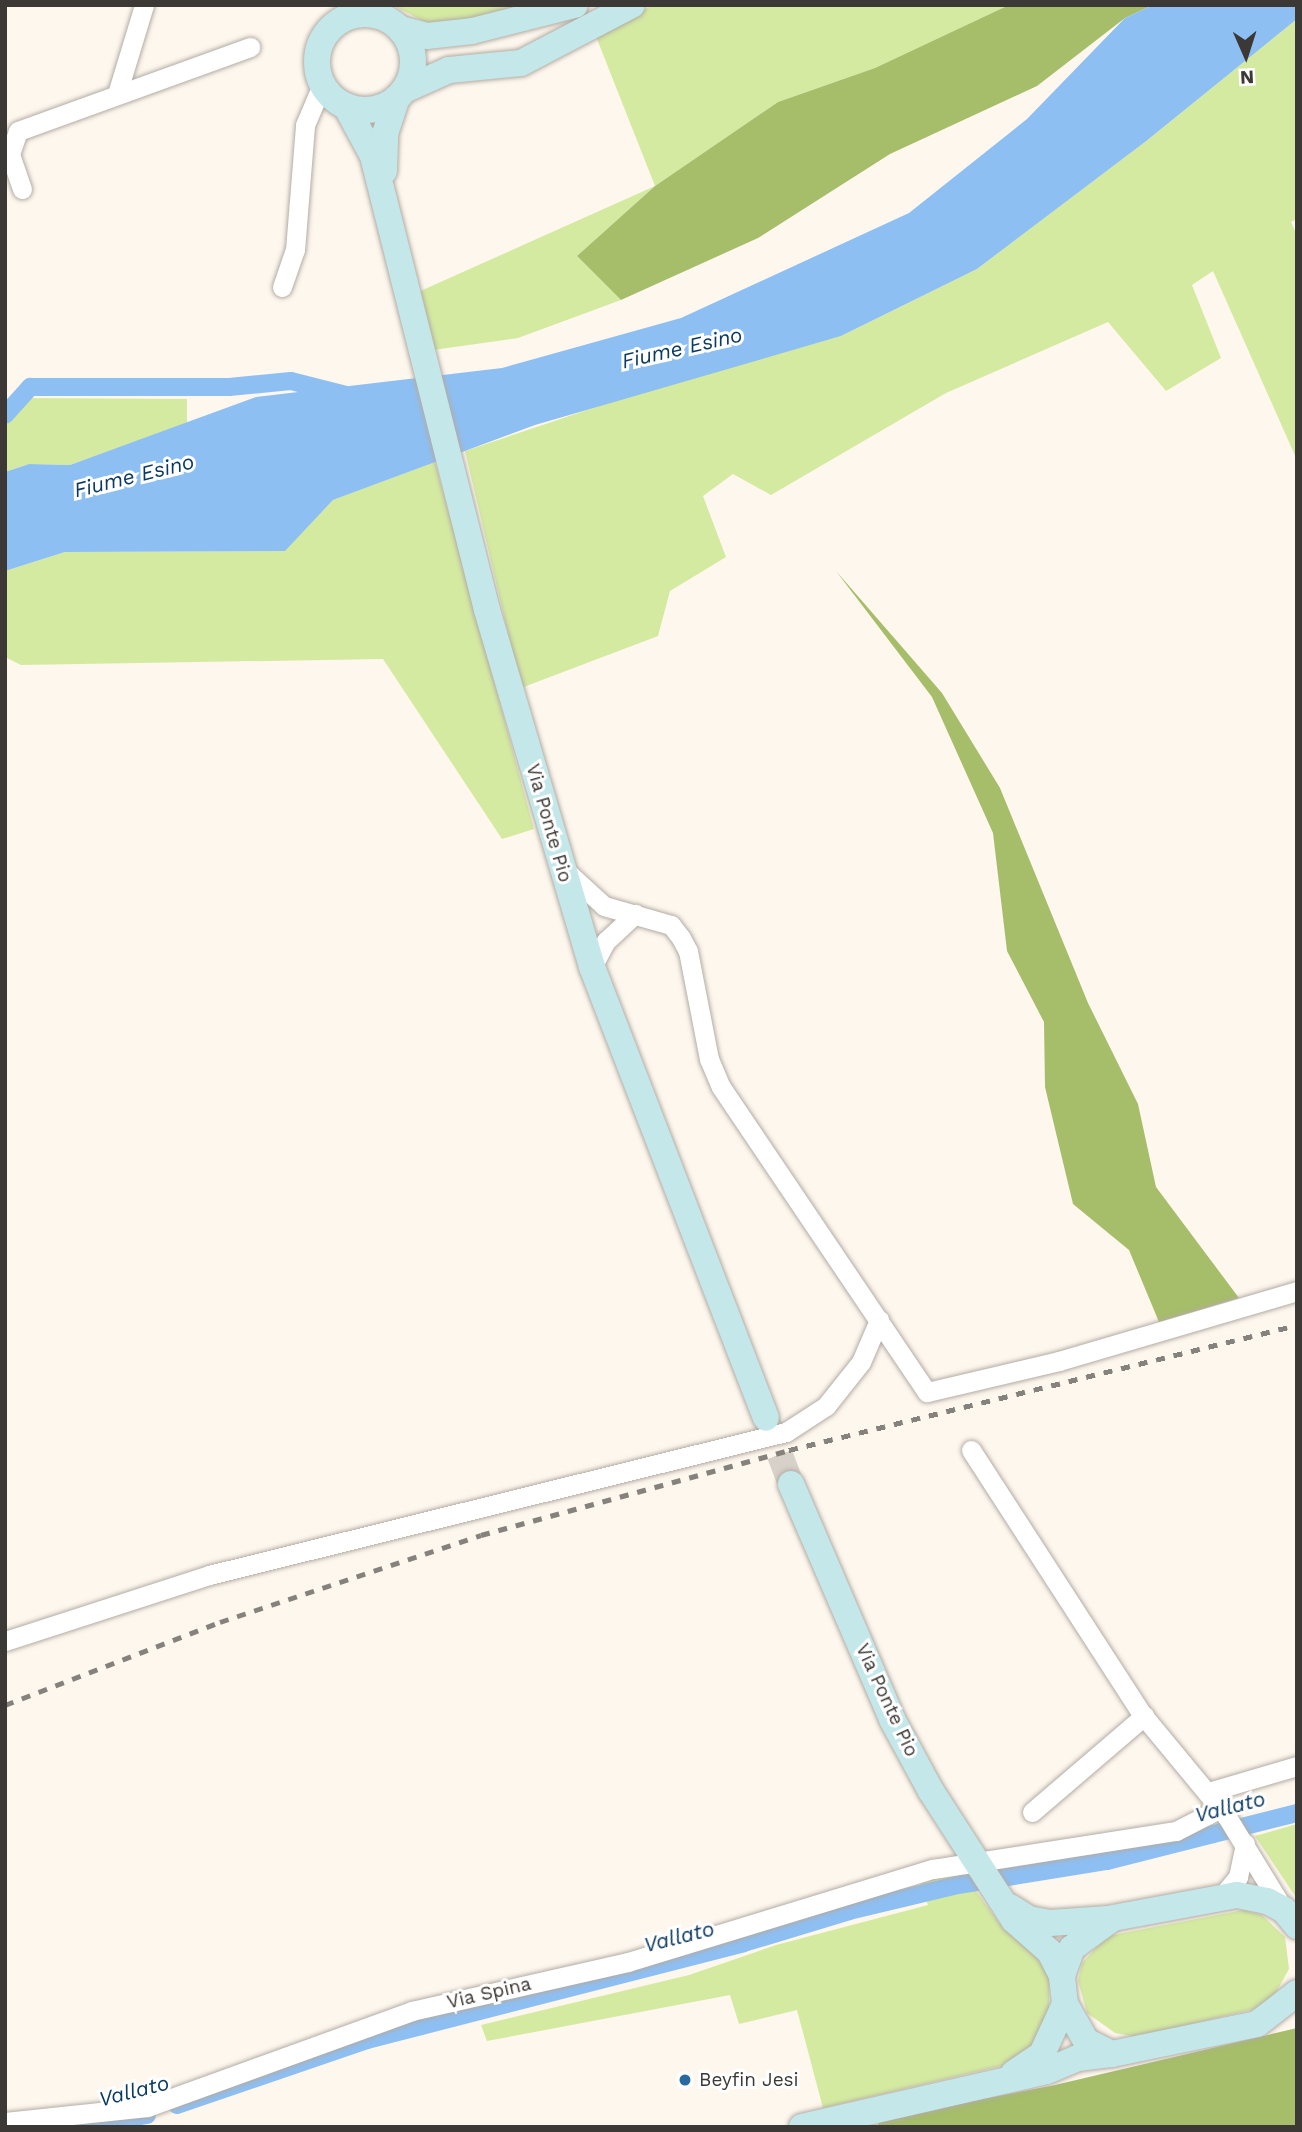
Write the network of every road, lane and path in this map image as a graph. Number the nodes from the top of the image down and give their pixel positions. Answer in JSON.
{"nodes":[{"id":1,"x":144,"y":5,"type":"edge"},
{"id":2,"x":575,"y":5,"type":"edge"},
{"id":3,"x":632,"y":5,"type":"edge"},
{"id":4,"x":335,"y":15,"type":"edge"},
{"id":5,"x":385,"y":17,"type":"edge"},
{"id":6,"x":250,"y":47,"type":"dead end"},
{"id":7,"x":117,"y":94,"type":"junction"},
{"id":8,"x":401,"y":94,"type":"junction"},
{"id":9,"x":335,"y":97,"type":"junction"},
{"id":10,"x":22,"y":189,"type":"dead end"},
{"id":11,"x":386,"y":211,"type":"junction"},
{"id":12,"x":282,"y":287,"type":"dead end"},
{"id":13,"x":561,"y":862,"type":"junction"},
{"id":14,"x":604,"y":906,"type":"junction"},
{"id":15,"x":637,"y":914,"type":"junction"},
{"id":16,"x":578,"y":926,"type":"junction"},
{"id":17,"x":592,"y":967,"type":"junction"},
{"id":18,"x":1297,"y":1291,"type":"edge"},
{"id":19,"x":879,"y":1320,"type":"junction"},
{"id":20,"x":766,"y":1418,"type":"tunnel mouth"},
{"id":21,"x":971,"y":1450,"type":"dead end"},
{"id":22,"x":791,"y":1484,"type":"tunnel mouth"},
{"id":23,"x":5,"y":1641,"type":"edge"},
{"id":24,"x":1144,"y":1716,"type":"junction"},
{"id":25,"x":1297,"y":1766,"type":"edge"},
{"id":26,"x":1208,"y":1793,"type":"junction"},
{"id":27,"x":1032,"y":1812,"type":"dead end"},
{"id":28,"x":1224,"y":1813,"type":"junction"},
{"id":29,"x":1243,"y":1842,"type":"junction"},
{"id":30,"x":977,"y":1866,"type":"junction"},
{"id":31,"x":1222,"y":1896,"type":"junction"},
{"id":32,"x":1001,"y":1899,"type":"junction"},
{"id":33,"x":1113,"y":1918,"type":"junction"},
{"id":34,"x":1290,"y":1918,"type":"edge"},
{"id":35,"x":1062,"y":1976,"type":"junction"},
{"id":36,"x":1297,"y":1993,"type":"edge"},
{"id":37,"x":1065,"y":2004,"type":"junction"},
{"id":38,"x":1297,"y":2021,"type":"edge"},
{"id":39,"x":1257,"y":2024,"type":"junction"},
{"id":40,"x":1112,"y":2054,"type":"junction"},
{"id":41,"x":999,"y":2081,"type":"junction"},
{"id":42,"x":5,"y":2122,"type":"edge"},
{"id":43,"x":802,"y":2127,"type":"edge"}],
"edges":[{"from":1,"to":7,"type":"street"},
{"from":2,"to":5,"type":"main road"},
{"from":3,"to":8,"type":"main road"},
{"from":4,"to":5,"type":"main road","name":"Via Ponte Pio"},
{"from":4,"to":9,"type":"main road","name":"Via Ponte Pio"},
{"from":5,"to":8,"type":"main road","name":"Via Ponte Pio"},
{"from":6,"to":7,"type":"street"},
{"from":7,"to":10,"type":"street"},
{"from":8,"to":9,"type":"main road"},
{"from":8,"to":11,"type":"main road","name":"Via Ponte Pio"},
{"from":9,"to":11,"type":"main road","name":"Via Ponte Pio"},
{"from":9,"to":12,"type":"street"},
{"from":11,"to":13,"type":"main road","name":"Via Ponte Pio"},
{"from":13,"to":14,"type":"street"},
{"from":13,"to":16,"type":"main road","name":"Via Ponte Pio"},
{"from":14,"to":15,"type":"street"},
{"from":14,"to":16,"type":"street"},
{"from":15,"to":16,"type":"street"},
{"from":15,"to":17,"type":"street"},
{"from":15,"to":19,"type":"street"},
{"from":16,"to":17,"type":"main road","name":"Via Ponte Pio"},
{"from":17,"to":20,"type":"main road","name":"Via Ponte Pio"},
{"from":18,"to":19,"type":"street"},
{"from":19,"to":23,"type":"street"},
{"from":21,"to":24,"type":"street"},
{"from":22,"to":30,"type":"main road","name":"Via Ponte Pio"},
{"from":24,"to":26,"type":"street"},
{"from":24,"to":27,"type":"street"},
{"from":25,"to":26,"type":"street"},
{"from":26,"to":28,"type":"street"},
{"from":28,"to":29,"type":"street"},
{"from":28,"to":30,"type":"street","name":"Via Spina"},
{"from":29,"to":31,"type":"street"},
{"from":29,"to":34,"type":"street"},
{"from":30,"to":32,"type":"main road","name":"Via Ponte Pio"},
{"from":30,"to":42,"type":"street","name":"Via Spina"},
{"from":31,"to":33,"type":"main road"},
{"from":31,"to":34,"type":"main road"},
{"from":32,"to":33,"type":"main road"},
{"from":32,"to":35,"type":"main road","name":"Via Ponte Pio"},
{"from":33,"to":35,"type":"main road"},
{"from":35,"to":37,"type":"main road"},
{"from":36,"to":39,"type":"main road"},
{"from":37,"to":40,"type":"main road"},
{"from":37,"to":41,"type":"main road"},
{"from":38,"to":39,"type":"main road"},
{"from":39,"to":40,"type":"main road"},
{"from":40,"to":41,"type":"main road"},
{"from":41,"to":43,"type":"main road"}]}
